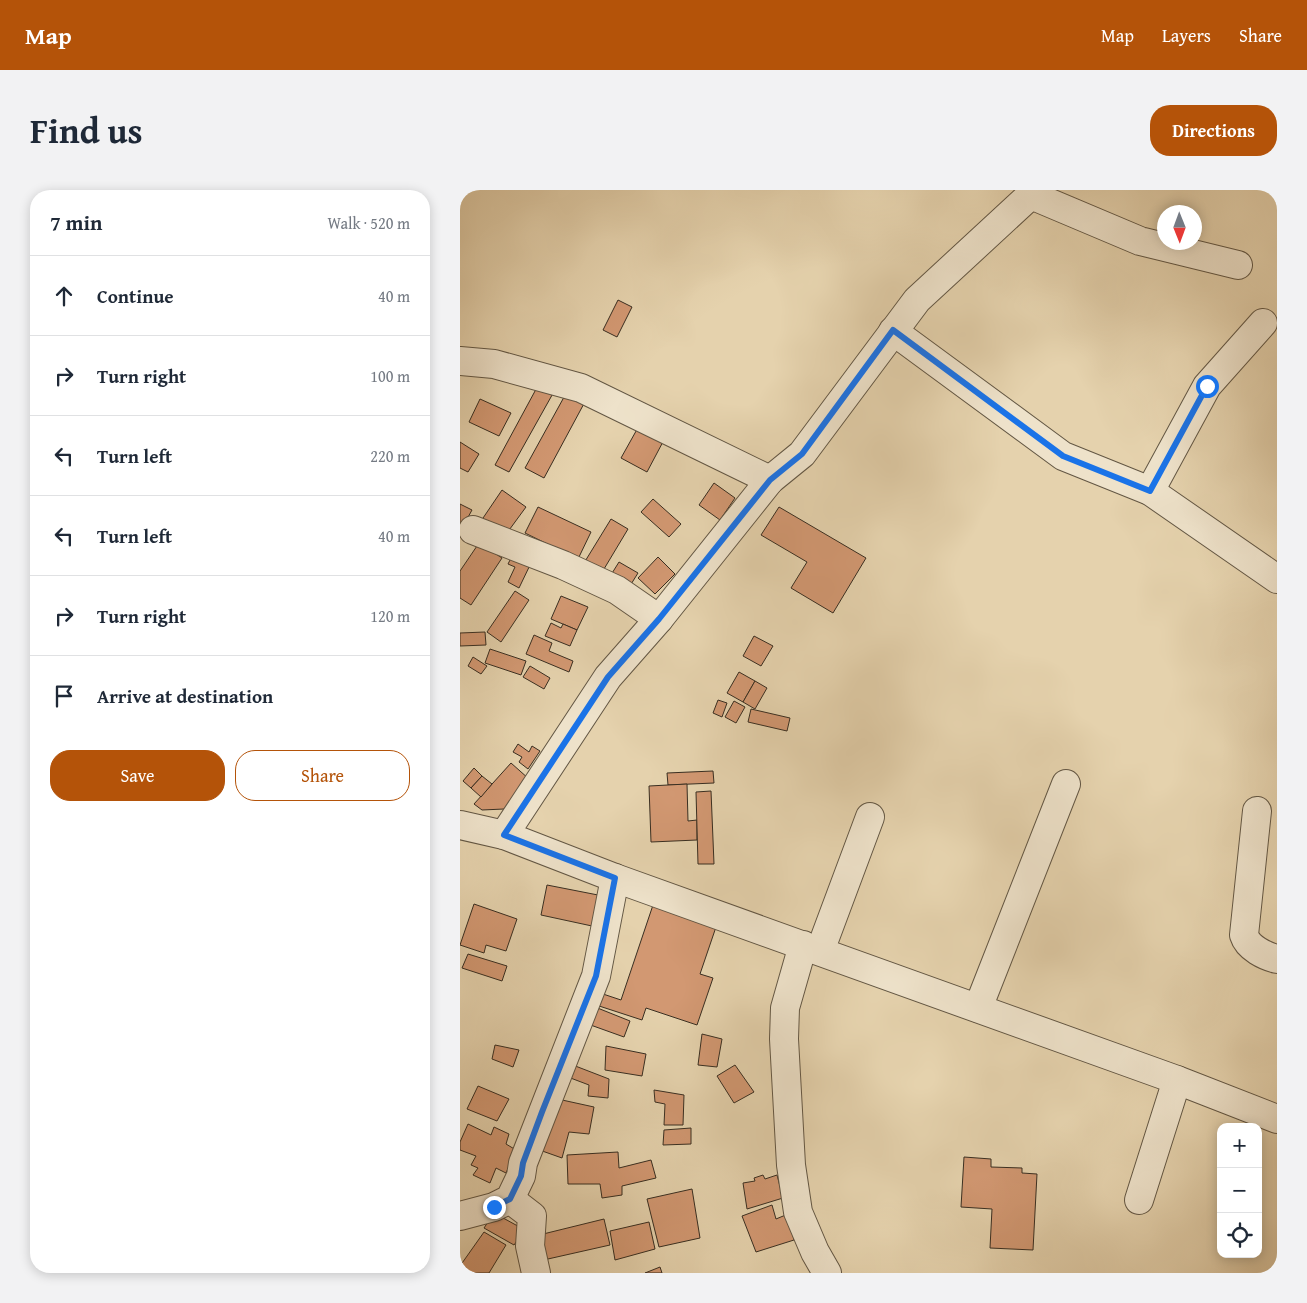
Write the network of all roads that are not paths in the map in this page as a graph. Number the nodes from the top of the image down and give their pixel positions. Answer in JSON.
{"nodes":[{"id":1,"x":1033,"y":192,"type":"edge"},
{"id":2,"x":1238,"y":265,"type":"dead end"},
{"id":3,"x":1263,"y":323,"type":"dead end"},
{"id":4,"x":893,"y":330,"type":"junction"},
{"id":5,"x":460,"y":361,"type":"edge"},
{"id":6,"x":770,"y":480,"type":"junction"},
{"id":7,"x":1150,"y":491,"type":"junction"},
{"id":8,"x":473,"y":530,"type":"dead end"},
{"id":9,"x":1277,"y":579,"type":"edge"},
{"id":10,"x":659,"y":619,"type":"junction"},
{"id":11,"x":1066,"y":784,"type":"dead end"},
{"id":12,"x":1257,"y":811,"type":"dead end"},
{"id":13,"x":870,"y":818,"type":"dead end"},
{"id":14,"x":460,"y":825,"type":"edge"},
{"id":15,"x":504,"y":835,"type":"junction"},
{"id":16,"x":615,"y":878,"type":"junction"},
{"id":17,"x":812,"y":948,"type":"junction"},
{"id":18,"x":1277,"y":959,"type":"edge"},
{"id":19,"x":978,"y":1008,"type":"junction"},
{"id":20,"x":1177,"y":1080,"type":"junction"},
{"id":21,"x":1277,"y":1119,"type":"edge"},
{"id":22,"x":510,"y":1199,"type":"junction"},
{"id":23,"x":1139,"y":1200,"type":"dead end"},
{"id":24,"x":460,"y":1216,"type":"edge"},
{"id":25,"x":536,"y":1273,"type":"edge"},
{"id":26,"x":827,"y":1273,"type":"edge"}],
"edges":[{"from":1,"to":2,"type":"street"},
{"from":1,"to":4,"type":"street"},
{"from":3,"to":7,"type":"street"},
{"from":4,"to":6,"type":"street"},
{"from":4,"to":7,"type":"street"},
{"from":5,"to":6,"type":"street"},
{"from":6,"to":10,"type":"street"},
{"from":7,"to":9,"type":"street"},
{"from":8,"to":10,"type":"street"},
{"from":10,"to":15,"type":"street"},
{"from":11,"to":19,"type":"street"},
{"from":12,"to":18,"type":"street"},
{"from":13,"to":17,"type":"street"},
{"from":14,"to":15,"type":"street"},
{"from":15,"to":16,"type":"street"},
{"from":16,"to":17,"type":"street"},
{"from":16,"to":22,"type":"street"},
{"from":17,"to":19,"type":"street"},
{"from":17,"to":26,"type":"street"},
{"from":19,"to":20,"type":"street"},
{"from":20,"to":21,"type":"street"},
{"from":20,"to":23,"type":"street"},
{"from":22,"to":24,"type":"street"},
{"from":22,"to":25,"type":"street"}]}
